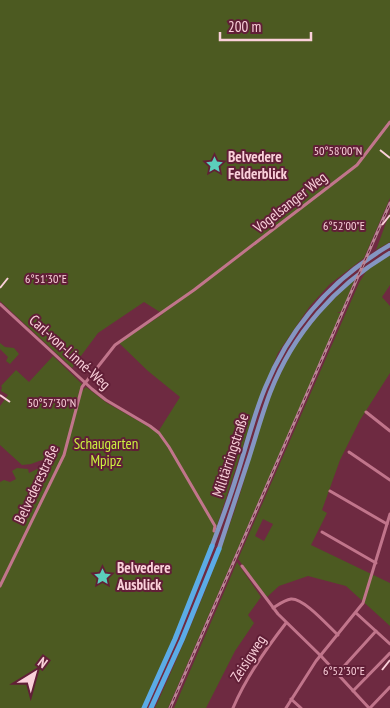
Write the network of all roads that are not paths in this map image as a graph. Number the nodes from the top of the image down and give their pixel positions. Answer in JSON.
{"nodes":[{"id":1,"x":390,"y":122,"type":"edge"},
{"id":2,"x":390,"y":245,"type":"edge"},
{"id":3,"x":390,"y":253,"type":"edge"},
{"id":4,"x":194,"y":290,"type":"joint"},
{"id":5,"x":0,"y":304,"type":"edge"},
{"id":6,"x":84,"y":382,"type":"junction"},
{"id":7,"x":366,"y":412,"type":"dead end"},
{"id":8,"x":390,"y":431,"type":"edge"},
{"id":9,"x":349,"y":452,"type":"dead end"},
{"id":10,"x":390,"y":480,"type":"edge"},
{"id":11,"x":330,"y":491,"type":"dead end"},
{"id":12,"x":390,"y":514,"type":"edge"},
{"id":13,"x":387,"y":524,"type":"junction"},
{"id":14,"x":214,"y":531,"type":"dead end"},
{"id":15,"x":322,"y":532,"type":"dead end"},
{"id":16,"x":212,"y":546,"type":"joint"},
{"id":17,"x":218,"y":549,"type":"joint"},
{"id":18,"x":376,"y":563,"type":"junction"},
{"id":19,"x":242,"y":566,"type":"dead end"},
{"id":20,"x":0,"y":586,"type":"edge"},
{"id":21,"x":273,"y":608,"type":"junction"},
{"id":22,"x":356,"y":613,"type":"junction"},
{"id":23,"x":286,"y":623,"type":"junction"},
{"id":24,"x":376,"y":631,"type":"junction"},
{"id":25,"x":338,"y":634,"type":"junction"},
{"id":26,"x":390,"y":644,"type":"edge"},
{"id":27,"x":390,"y":653,"type":"edge"},
{"id":28,"x":321,"y":656,"type":"junction"},
{"id":29,"x":337,"y":674,"type":"junction"},
{"id":30,"x":390,"y":687,"type":"edge"},
{"id":31,"x":354,"y":691,"type":"junction"},
{"id":32,"x":291,"y":699,"type":"junction"},
{"id":33,"x":144,"y":708,"type":"edge"},
{"id":34,"x":151,"y":708,"type":"edge"},
{"id":35,"x":233,"y":708,"type":"edge"},
{"id":36,"x":286,"y":708,"type":"edge"},
{"id":37,"x":301,"y":708,"type":"edge"},
{"id":38,"x":370,"y":708,"type":"edge"}],
"edges":[{"from":1,"to":4,"type":"street","name":"Vogelsanger Weg"},
{"from":2,"to":16,"type":"main road","name":"Militärringstraße"},
{"from":3,"to":17,"type":"main road","name":"Militärringstraße"},
{"from":4,"to":6,"type":"street","name":"Belvederestraße"},
{"from":5,"to":6,"type":"street","name":"Carl-von-Linné-Weg"},
{"from":6,"to":14,"type":"street","name":"Carl-von-Linné-Weg"},
{"from":6,"to":20,"type":"street","name":"Belvederestraße"},
{"from":7,"to":8,"type":"street"},
{"from":9,"to":10,"type":"street"},
{"from":11,"to":13,"type":"street"},
{"from":12,"to":13,"type":"street"},
{"from":13,"to":18,"type":"street"},
{"from":15,"to":18,"type":"street"},
{"from":16,"to":33,"type":"highway","name":"Militärringstraße"},
{"from":17,"to":34,"type":"highway","name":"Militärringstraße"},
{"from":18,"to":22,"type":"street"},
{"from":19,"to":21,"type":"street"},
{"from":21,"to":23,"type":"street"},
{"from":21,"to":25,"type":"street"},
{"from":22,"to":24,"type":"street"},
{"from":22,"to":25,"type":"street"},
{"from":23,"to":28,"type":"street"},
{"from":23,"to":35,"type":"street","name":"Zeisigweg"},
{"from":24,"to":26,"type":"street"},
{"from":24,"to":29,"type":"street"},
{"from":25,"to":28,"type":"street"},
{"from":27,"to":31,"type":"street"},
{"from":28,"to":29,"type":"street"},
{"from":28,"to":32,"type":"street"},
{"from":29,"to":31,"type":"street"},
{"from":30,"to":38,"type":"street"},
{"from":31,"to":38,"type":"street"},
{"from":32,"to":36,"type":"street"},
{"from":32,"to":37,"type":"street"}]}
